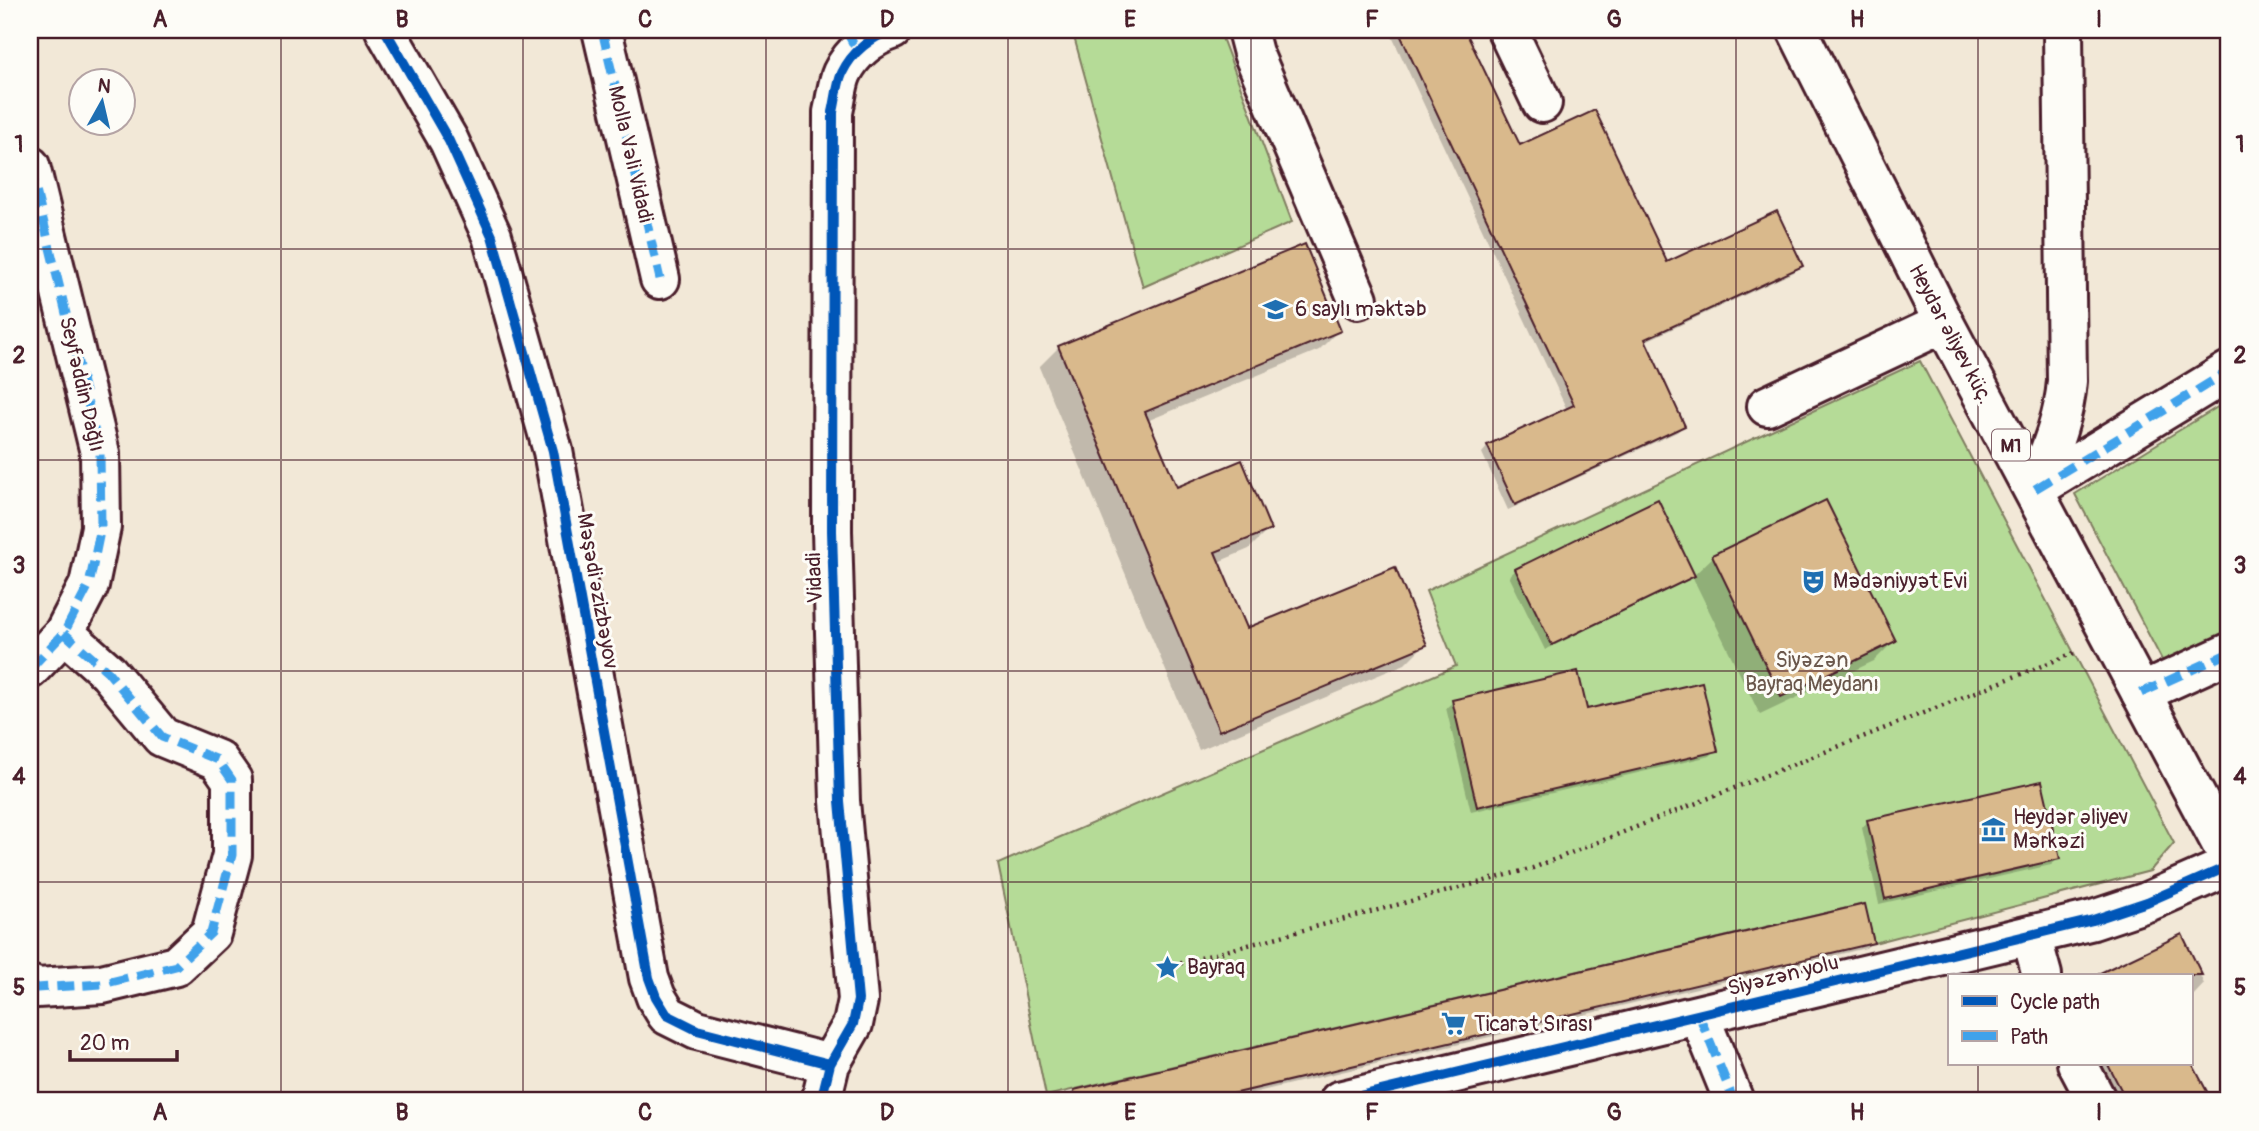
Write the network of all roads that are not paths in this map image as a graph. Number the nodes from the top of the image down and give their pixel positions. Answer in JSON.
{"nodes":[{"id":1,"x":385,"y":30,"type":"edge"},
{"id":2,"x":602,"y":30,"type":"edge"},
{"id":3,"x":892,"y":30,"type":"edge"},
{"id":4,"x":1247,"y":30,"type":"edge"},
{"id":5,"x":1507,"y":30,"type":"edge"},
{"id":6,"x":1797,"y":30,"type":"edge"},
{"id":7,"x":2063,"y":30,"type":"edge"},
{"id":8,"x":852,"y":40,"type":"edge"},
{"id":9,"x":1542,"y":103,"type":"dead end"},
{"id":10,"x":30,"y":166,"type":"edge"},
{"id":11,"x":660,"y":279,"type":"dead end"},
{"id":12,"x":1359,"y":299,"type":"dead end"},
{"id":13,"x":1944,"y":323,"type":"junction"},
{"id":14,"x":2229,"y":371,"type":"edge"},
{"id":15,"x":1767,"y":406,"type":"dead end"},
{"id":16,"x":2035,"y":489,"type":"junction"},
{"id":17,"x":64,"y":633,"type":"junction"},
{"id":18,"x":2229,"y":653,"type":"edge"},
{"id":19,"x":30,"y":669,"type":"edge"},
{"id":20,"x":2141,"y":693,"type":"junction"},
{"id":21,"x":2229,"y":858,"type":"edge"},
{"id":22,"x":2229,"y":866,"type":"edge"},
{"id":23,"x":2031,"y":935,"type":"junction"},
{"id":24,"x":2042,"y":974,"type":"edge"},
{"id":25,"x":30,"y":985,"type":"edge"},
{"id":26,"x":1699,"y":1015,"type":"junction"},
{"id":27,"x":830,"y":1064,"type":"junction"},
{"id":28,"x":2078,"y":1064,"type":"edge"},
{"id":29,"x":821,"y":1101,"type":"edge"},
{"id":30,"x":1339,"y":1101,"type":"edge"},
{"id":31,"x":1734,"y":1101,"type":"edge"},
{"id":32,"x":2097,"y":1101,"type":"edge"}],
"edges":[{"from":1,"to":27,"type":"street","name":"Məşədi Əzizbəyov"},
{"from":2,"to":11,"type":"street","name":"Molla Vəli Vidadi"},
{"from":3,"to":8,"type":"street"},
{"from":4,"to":12,"type":"street"},
{"from":5,"to":9,"type":"street"},
{"from":6,"to":13,"type":"street","name":"Heydər Əliyev küç.","number":"M1"},
{"from":7,"to":16,"type":"street"},
{"from":8,"to":27,"type":"street","name":"Vidadi"},
{"from":10,"to":17,"type":"street","name":"Seyfəddin Dağlı"},
{"from":13,"to":15,"type":"street"},
{"from":13,"to":16,"type":"street","name":"Heydər Əliyev küç.","number":"M1"},
{"from":14,"to":16,"type":"street"},
{"from":16,"to":20,"type":"street","name":"Heydər Əliyev küç.","number":"M1"},
{"from":17,"to":19,"type":"street","name":"Seyfəddin Dağlı"},
{"from":17,"to":25,"type":"street"},
{"from":18,"to":20,"type":"street"},
{"from":20,"to":21,"type":"street","name":"Heydər Əliyev küç.","number":"M1"},
{"from":22,"to":23,"type":"street","name":"Siyəzən yolu"},
{"from":23,"to":24,"type":"street"},
{"from":23,"to":26,"type":"street","name":"Siyəzən yolu"},
{"from":26,"to":30,"type":"street","name":"Siyəzən yolu"},
{"from":26,"to":31,"type":"street"},
{"from":27,"to":29,"type":"street","name":"Vidadi"},
{"from":28,"to":32,"type":"street"}]}
